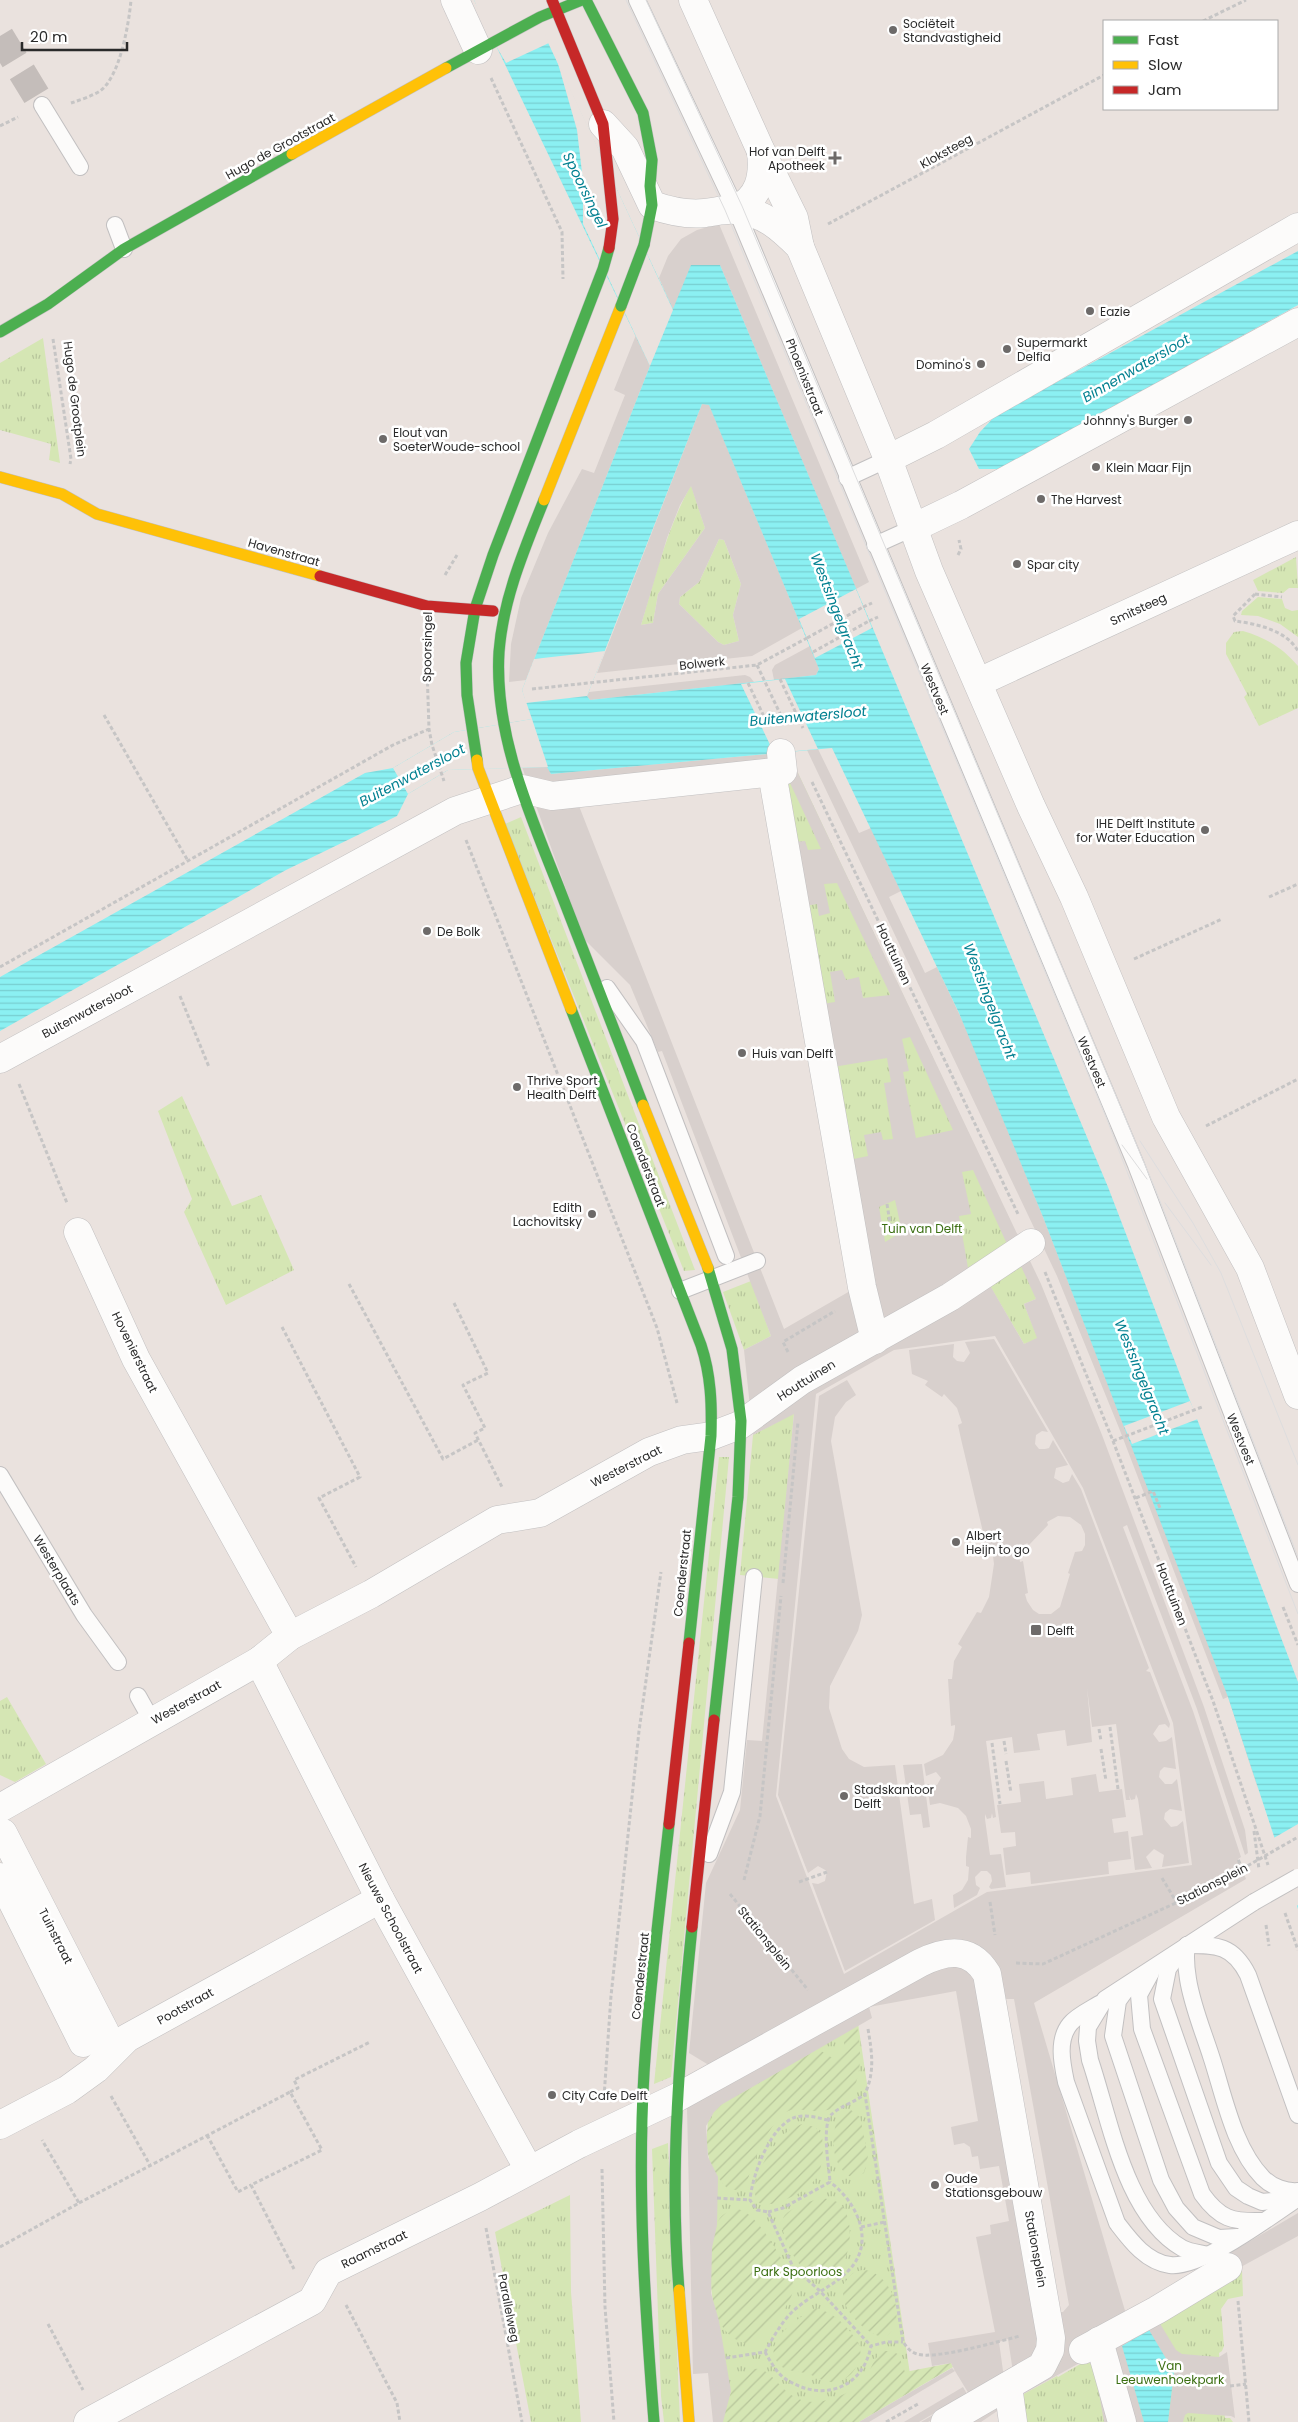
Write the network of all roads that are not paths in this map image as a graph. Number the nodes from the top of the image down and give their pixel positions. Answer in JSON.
{"nodes":[{"id":1,"x":455,"y":0,"type":"edge"},
{"id":2,"x":582,"y":0,"type":"edge"},
{"id":3,"x":586,"y":0,"type":"edge"},
{"id":4,"x":637,"y":0,"type":"edge"},
{"id":5,"x":693,"y":0,"type":"edge"},
{"id":6,"x":554,"y":5,"type":"edge"},
{"id":7,"x":486,"y":46,"type":"junction"},
{"id":8,"x":42,"y":105,"type":"tunnel mouth"},
{"id":9,"x":603,"y":124,"type":"junction"},
{"id":10,"x":760,"y":149,"type":"junction"},
{"id":11,"x":80,"y":167,"type":"dead end"},
{"id":12,"x":652,"y":204,"type":"junction"},
{"id":13,"x":736,"y":210,"type":"junction"},
{"id":14,"x":115,"y":225,"type":"dead end"},
{"id":15,"x":1298,"y":226,"type":"edge"},
{"id":16,"x":800,"y":248,"type":"junction"},
{"id":17,"x":124,"y":249,"type":"junction"},
{"id":18,"x":1298,"y":322,"type":"edge"},
{"id":19,"x":0,"y":332,"type":"edge"},
{"id":20,"x":888,"y":459,"type":"junction"},
{"id":21,"x":0,"y":477,"type":"edge"},
{"id":22,"x":847,"y":478,"type":"junction"},
{"id":23,"x":915,"y":527,"type":"junction"},
{"id":24,"x":1298,"y":535,"type":"edge"},
{"id":25,"x":875,"y":545,"type":"junction"},
{"id":26,"x":475,"y":609,"type":"junction"},
{"id":27,"x":505,"y":612,"type":"junction"},
{"id":28,"x":979,"y":682,"type":"junction"},
{"id":29,"x":517,"y":778,"type":"junction"},
{"id":30,"x":489,"y":798,"type":"junction"},
{"id":31,"x":584,"y":956,"type":"junction"},
{"id":32,"x":4,"y":1057,"type":"edge"},
{"id":33,"x":78,"y":1232,"type":"road end"},
{"id":34,"x":1031,"y":1242,"type":"road end"},
{"id":35,"x":726,"y":1256,"type":"dead end"},
{"id":36,"x":757,"y":1261,"type":"dead end"},
{"id":37,"x":712,"y":1278,"type":"junction"},
{"id":38,"x":680,"y":1291,"type":"junction"},
{"id":39,"x":875,"y":1340,"type":"junction"},
{"id":40,"x":1298,"y":1395,"type":"edge"},
{"id":41,"x":740,"y":1425,"type":"junction"},
{"id":42,"x":712,"y":1436,"type":"junction"},
{"id":43,"x":0,"y":1475,"type":"edge"},
{"id":44,"x":754,"y":1576,"type":"dead end"},
{"id":45,"x":1298,"y":1584,"type":"edge"},
{"id":46,"x":290,"y":1636,"type":"junction"},
{"id":47,"x":118,"y":1662,"type":"dead end"},
{"id":48,"x":259,"y":1662,"type":"junction"},
{"id":49,"x":138,"y":1696,"type":"dead end"},
{"id":50,"x":152,"y":1721,"type":"junction"},
{"id":51,"x":0,"y":1808,"type":"edge"},
{"id":52,"x":0,"y":1835,"type":"edge"},
{"id":53,"x":0,"y":1877,"type":"edge"},
{"id":54,"x":1298,"y":1877,"type":"edge"},
{"id":55,"x":698,"y":1882,"type":"junction"},
{"id":56,"x":380,"y":1899,"type":"junction"},
{"id":57,"x":1187,"y":1945,"type":"junction"},
{"id":58,"x":1153,"y":1969,"type":"junction"},
{"id":59,"x":1130,"y":1985,"type":"junction"},
{"id":60,"x":1105,"y":2000,"type":"junction"},
{"id":61,"x":100,"y":2054,"type":"junction"},
{"id":62,"x":678,"y":2097,"type":"junction"},
{"id":63,"x":643,"y":2113,"type":"junction"},
{"id":64,"x":1298,"y":2115,"type":"edge"},
{"id":65,"x":0,"y":2125,"type":"edge"},
{"id":66,"x":529,"y":2170,"type":"junction"},
{"id":67,"x":1298,"y":2191,"type":"edge"},
{"id":68,"x":1298,"y":2197,"type":"edge"},
{"id":69,"x":1263,"y":2220,"type":"junction"},
{"id":70,"x":1237,"y":2237,"type":"junction"},
{"id":71,"x":1218,"y":2261,"type":"junction"},
{"id":72,"x":1008,"y":2386,"type":"junction"},
{"id":73,"x":93,"y":2420,"type":"edge"},
{"id":74,"x":654,"y":2422,"type":"edge"},
{"id":75,"x":689,"y":2422,"type":"edge"},
{"id":76,"x":945,"y":2422,"type":"edge"},
{"id":77,"x":1013,"y":2422,"type":"edge"},
{"id":78,"x":1122,"y":2422,"type":"edge"}],
"edges":[{"from":1,"to":7,"type":"street"},
{"from":2,"to":6,"type":"street","name":"Hugo de Grootstraat"},
{"from":3,"to":12,"type":"street"},
{"from":4,"to":13,"type":"lane","name":"Phoenixstraat"},
{"from":5,"to":10,"type":"street"},
{"from":6,"to":7,"type":"street","name":"Hugo de Grootstraat"},
{"from":6,"to":9,"type":"street"},
{"from":7,"to":17,"type":"street","name":"Hugo de Grootstraat"},
{"from":8,"to":11,"type":"lane"},
{"from":9,"to":12,"type":"street"},
{"from":9,"to":26,"type":"street"},
{"from":10,"to":13,"type":"street"},
{"from":10,"to":16,"type":"street"},
{"from":12,"to":13,"type":"street"},
{"from":12,"to":27,"type":"street","bridge":true},
{"from":13,"to":16,"type":"street"},
{"from":13,"to":22,"type":"lane","name":"Phoenixstraat"},
{"from":14,"to":17,"type":"lane"},
{"from":15,"to":20,"type":"street"},
{"from":16,"to":20,"type":"street"},
{"from":17,"to":19,"type":"street","name":"Hugo de Grootstraat"},
{"from":18,"to":23,"type":"street"},
{"from":20,"to":22,"type":"lane"},
{"from":20,"to":23,"type":"street"},
{"from":21,"to":26,"type":"street","name":"Havenstraat"},
{"from":22,"to":25,"type":"lane","name":"Phoenixstraat"},
{"from":23,"to":25,"type":"lane"},
{"from":23,"to":28,"type":"street"},
{"from":24,"to":28,"type":"street","name":"Smitsteeg"},
{"from":25,"to":45,"type":"lane","name":"Westvest"},
{"from":26,"to":27,"type":"street","name":"Havenstraat"},
{"from":26,"to":30,"type":"street","name":"Coenderstraat"},
{"from":27,"to":29,"type":"street","name":"Coenderstraat"},
{"from":28,"to":40,"type":"street"},
{"from":29,"to":30,"type":"street","name":"Buitenwatersloot"},
{"from":29,"to":31,"type":"street","name":"Coenderstraat"},
{"from":29,"to":39,"type":"street"},
{"from":30,"to":32,"type":"street","name":"Buitenwatersloot"},
{"from":30,"to":38,"type":"street","name":"Coenderstraat"},
{"from":31,"to":35,"type":"lane"},
{"from":31,"to":37,"type":"street","name":"Coenderstraat"},
{"from":33,"to":46,"type":"street","name":"Hovenierstraat"},
{"from":34,"to":39,"type":"street","name":"Houttuinen"},
{"from":36,"to":37,"type":"lane"},
{"from":37,"to":38,"type":"lane"},
{"from":37,"to":41,"type":"street","name":"Coenderstraat"},
{"from":38,"to":42,"type":"street","name":"Coenderstraat"},
{"from":39,"to":41,"type":"street","name":"Houttuinen"},
{"from":41,"to":42,"type":"street","name":"Westerstraat"},
{"from":41,"to":55,"type":"street","name":"Coenderstraat"},
{"from":42,"to":46,"type":"street","name":"Westerstraat"},
{"from":42,"to":63,"type":"street","name":"Coenderstraat"},
{"from":43,"to":47,"type":"lane","name":"Westerplaats"},
{"from":44,"to":55,"type":"lane"},
{"from":46,"to":48,"type":"street","name":"Westerstraat"},
{"from":48,"to":50,"type":"street","name":"Westerstraat"},
{"from":48,"to":56,"type":"street","name":"Nieuwe Schoolstraat"},
{"from":49,"to":50,"type":"lane"},
{"from":50,"to":51,"type":"street","name":"Westerstraat"},
{"from":52,"to":61,"type":"street","name":"Tuinstraat"},
{"from":53,"to":61,"type":"street","name":"Tuinstraat"},
{"from":54,"to":57,"type":"lane","bridge":true},
{"from":55,"to":62,"type":"street","name":"Coenderstraat"},
{"from":56,"to":61,"type":"street","name":"Pootstraat"},
{"from":56,"to":66,"type":"street","name":"Nieuwe Schoolstraat"},
{"from":57,"to":58,"type":"lane"},
{"from":57,"to":64,"type":"lane"},
{"from":57,"to":67,"type":"lane"},
{"from":57,"to":68,"type":"lane"},
{"from":58,"to":59,"type":"lane"},
{"from":58,"to":69,"type":"lane"},
{"from":59,"to":60,"type":"lane"},
{"from":59,"to":70,"type":"lane"},
{"from":60,"to":71,"type":"lane"},
{"from":60,"to":71,"type":"lane"},
{"from":61,"to":65,"type":"street","name":"Pootstraat"},
{"from":62,"to":63,"type":"street","name":"Raamstraat"},
{"from":62,"to":72,"type":"street","name":"Stationsplein"},
{"from":62,"to":75,"type":"street","name":"Coenderstraat"},
{"from":63,"to":66,"type":"street","name":"Raamstraat"},
{"from":63,"to":74,"type":"street","name":"Coenderstraat"},
{"from":66,"to":73,"type":"street","name":"Raamstraat"},
{"from":68,"to":69,"type":"lane"},
{"from":69,"to":70,"type":"lane"},
{"from":70,"to":71,"type":"lane"},
{"from":71,"to":78,"type":"street"},
{"from":72,"to":76,"type":"street","name":"Stationsplein"},
{"from":72,"to":77,"type":"street"}]}
